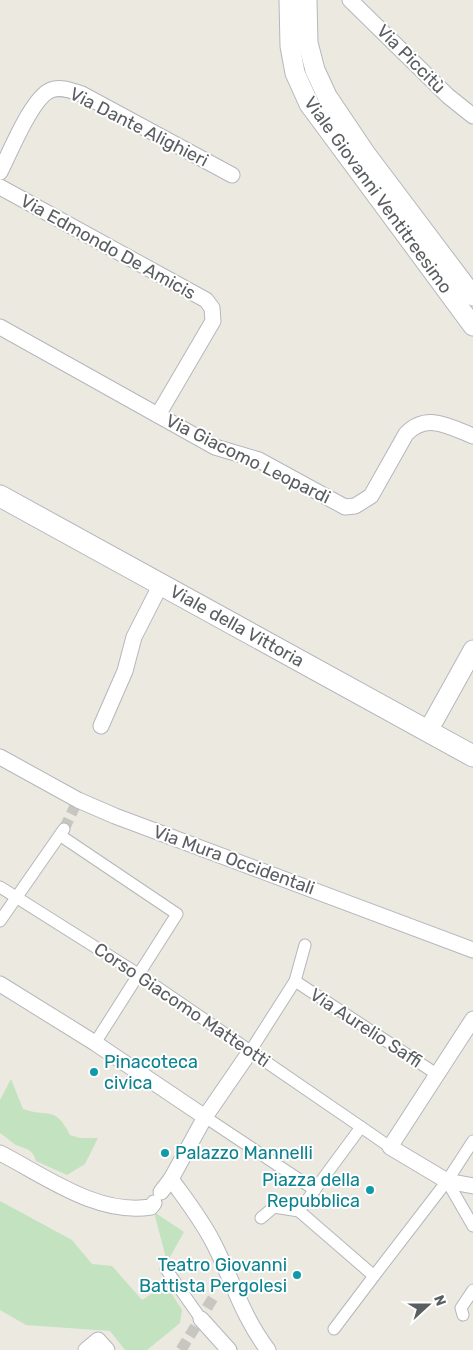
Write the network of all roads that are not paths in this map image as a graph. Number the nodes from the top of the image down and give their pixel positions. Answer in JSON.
{"nodes":[{"id":1,"x":289,"y":0,"type":"edge"},
{"id":2,"x":307,"y":0,"type":"edge"},
{"id":3,"x":350,"y":0,"type":"edge"},
{"id":4,"x":473,"y":116,"type":"edge"},
{"id":5,"x":0,"y":172,"type":"edge"},
{"id":6,"x":232,"y":175,"type":"dead end"},
{"id":7,"x":0,"y":188,"type":"edge"},
{"id":8,"x":473,"y":296,"type":"edge"},
{"id":9,"x":0,"y":326,"type":"edge"},
{"id":10,"x":473,"y":326,"type":"edge"},
{"id":11,"x":158,"y":415,"type":"junction"},
{"id":12,"x":473,"y":436,"type":"edge"},
{"id":13,"x":0,"y":496,"type":"edge"},
{"id":14,"x":162,"y":584,"type":"junction"},
{"id":15,"x":473,"y":650,"type":"edge"},
{"id":16,"x":101,"y":726,"type":"dead end"},
{"id":17,"x":428,"y":731,"type":"junction"},
{"id":18,"x":473,"y":756,"type":"edge"},
{"id":19,"x":0,"y":757,"type":"edge"},
{"id":20,"x":0,"y":887,"type":"edge"},
{"id":21,"x":16,"y":897,"type":"junction"},
{"id":22,"x":0,"y":920,"type":"edge"},
{"id":23,"x":305,"y":946,"type":"dead end"},
{"id":24,"x":473,"y":950,"type":"edge"},
{"id":25,"x":138,"y":974,"type":"junction"},
{"id":26,"x":295,"y":981,"type":"junction"},
{"id":27,"x":0,"y":984,"type":"edge"},
{"id":28,"x":473,"y":1019,"type":"edge"},
{"id":29,"x":95,"y":1043,"type":"junction"},
{"id":30,"x":251,"y":1050,"type":"junction"},
{"id":31,"x":438,"y":1075,"type":"junction"},
{"id":32,"x":205,"y":1117,"type":"junction"},
{"id":33,"x":361,"y":1127,"type":"junction"},
{"id":34,"x":473,"y":1141,"type":"edge"},
{"id":35,"x":390,"y":1147,"type":"junction"},
{"id":36,"x":0,"y":1153,"type":"edge"},
{"id":37,"x":171,"y":1179,"type":"junction"},
{"id":38,"x":447,"y":1181,"type":"junction"},
{"id":39,"x":473,"y":1186,"type":"edge"},
{"id":40,"x":315,"y":1190,"type":"junction"},
{"id":41,"x":299,"y":1211,"type":"junction"},
{"id":42,"x":261,"y":1218,"type":"dead end"},
{"id":43,"x":473,"y":1226,"type":"edge"},
{"id":44,"x":166,"y":1269,"type":"dead end"},
{"id":45,"x":374,"y":1276,"type":"junction"},
{"id":46,"x":473,"y":1290,"type":"edge"},
{"id":47,"x":463,"y":1315,"type":"dead end"},
{"id":48,"x":201,"y":1319,"type":"joint"},
{"id":49,"x":334,"y":1329,"type":"dead end"},
{"id":50,"x":86,"y":1350,"type":"edge"},
{"id":51,"x":106,"y":1350,"type":"edge"},
{"id":52,"x":230,"y":1350,"type":"edge"},
{"id":53,"x":268,"y":1350,"type":"edge"}],
"edges":[{"from":1,"to":10,"type":"street","name":"Viale Giovanni Ventitreesimo"},
{"from":2,"to":8,"type":"street","name":"Viale Giovanni Ventitreesimo"},
{"from":3,"to":4,"type":"street","name":"Via Piccitù"},
{"from":5,"to":6,"type":"street","name":"Via Dante Alighieri"},
{"from":7,"to":11,"type":"street","name":"Via Edmondo De Amicis"},
{"from":9,"to":11,"type":"street","name":"Via Giacomo Leopardi"},
{"from":11,"to":12,"type":"street","name":"Via Giacomo Leopardi"},
{"from":13,"to":14,"type":"main road","name":"Viale della Vittoria"},
{"from":14,"to":16,"type":"street"},
{"from":14,"to":17,"type":"main road","name":"Viale della Vittoria"},
{"from":15,"to":17,"type":"street"},
{"from":17,"to":18,"type":"main road","name":"Viale della Vittoria"},
{"from":19,"to":24,"type":"street","name":"Via Mura Occidentali"},
{"from":20,"to":21,"type":"street","name":"Corso Giacomo Matteotti"},
{"from":21,"to":22,"type":"street"},
{"from":21,"to":25,"type":"street","name":"Corso Giacomo Matteotti"},
{"from":21,"to":25,"type":"street"},
{"from":23,"to":26,"type":"street","name":"Via Aurelio Saffi"},
{"from":25,"to":29,"type":"street"},
{"from":25,"to":30,"type":"street","name":"Corso Giacomo Matteotti"},
{"from":26,"to":30,"type":"street","name":"Via Aurelio Saffi"},
{"from":26,"to":31,"type":"street","name":"Via Aurelio Saffi"},
{"from":27,"to":29,"type":"street"},
{"from":28,"to":31,"type":"street"},
{"from":29,"to":32,"type":"street"},
{"from":30,"to":32,"type":"street"},
{"from":30,"to":33,"type":"street","name":"Corso Giacomo Matteotti"},
{"from":31,"to":35,"type":"street"},
{"from":32,"to":37,"type":"street"},
{"from":32,"to":40,"type":"street"},
{"from":33,"to":35,"type":"street"},
{"from":33,"to":40,"type":"street"},
{"from":34,"to":38,"type":"street"},
{"from":35,"to":38,"type":"street"},
{"from":36,"to":37,"type":"street"},
{"from":37,"to":53,"type":"street"},
{"from":38,"to":39,"type":"street"},
{"from":38,"to":43,"type":"street"},
{"from":38,"to":45,"type":"street"},
{"from":40,"to":41,"type":"street"},
{"from":41,"to":42,"type":"street"},
{"from":41,"to":45,"type":"street"},
{"from":44,"to":48,"type":"street"},
{"from":45,"to":49,"type":"street"},
{"from":46,"to":47,"type":"street"},
{"from":48,"to":52,"type":"street"},
{"from":50,"to":51,"type":"street"}]}
